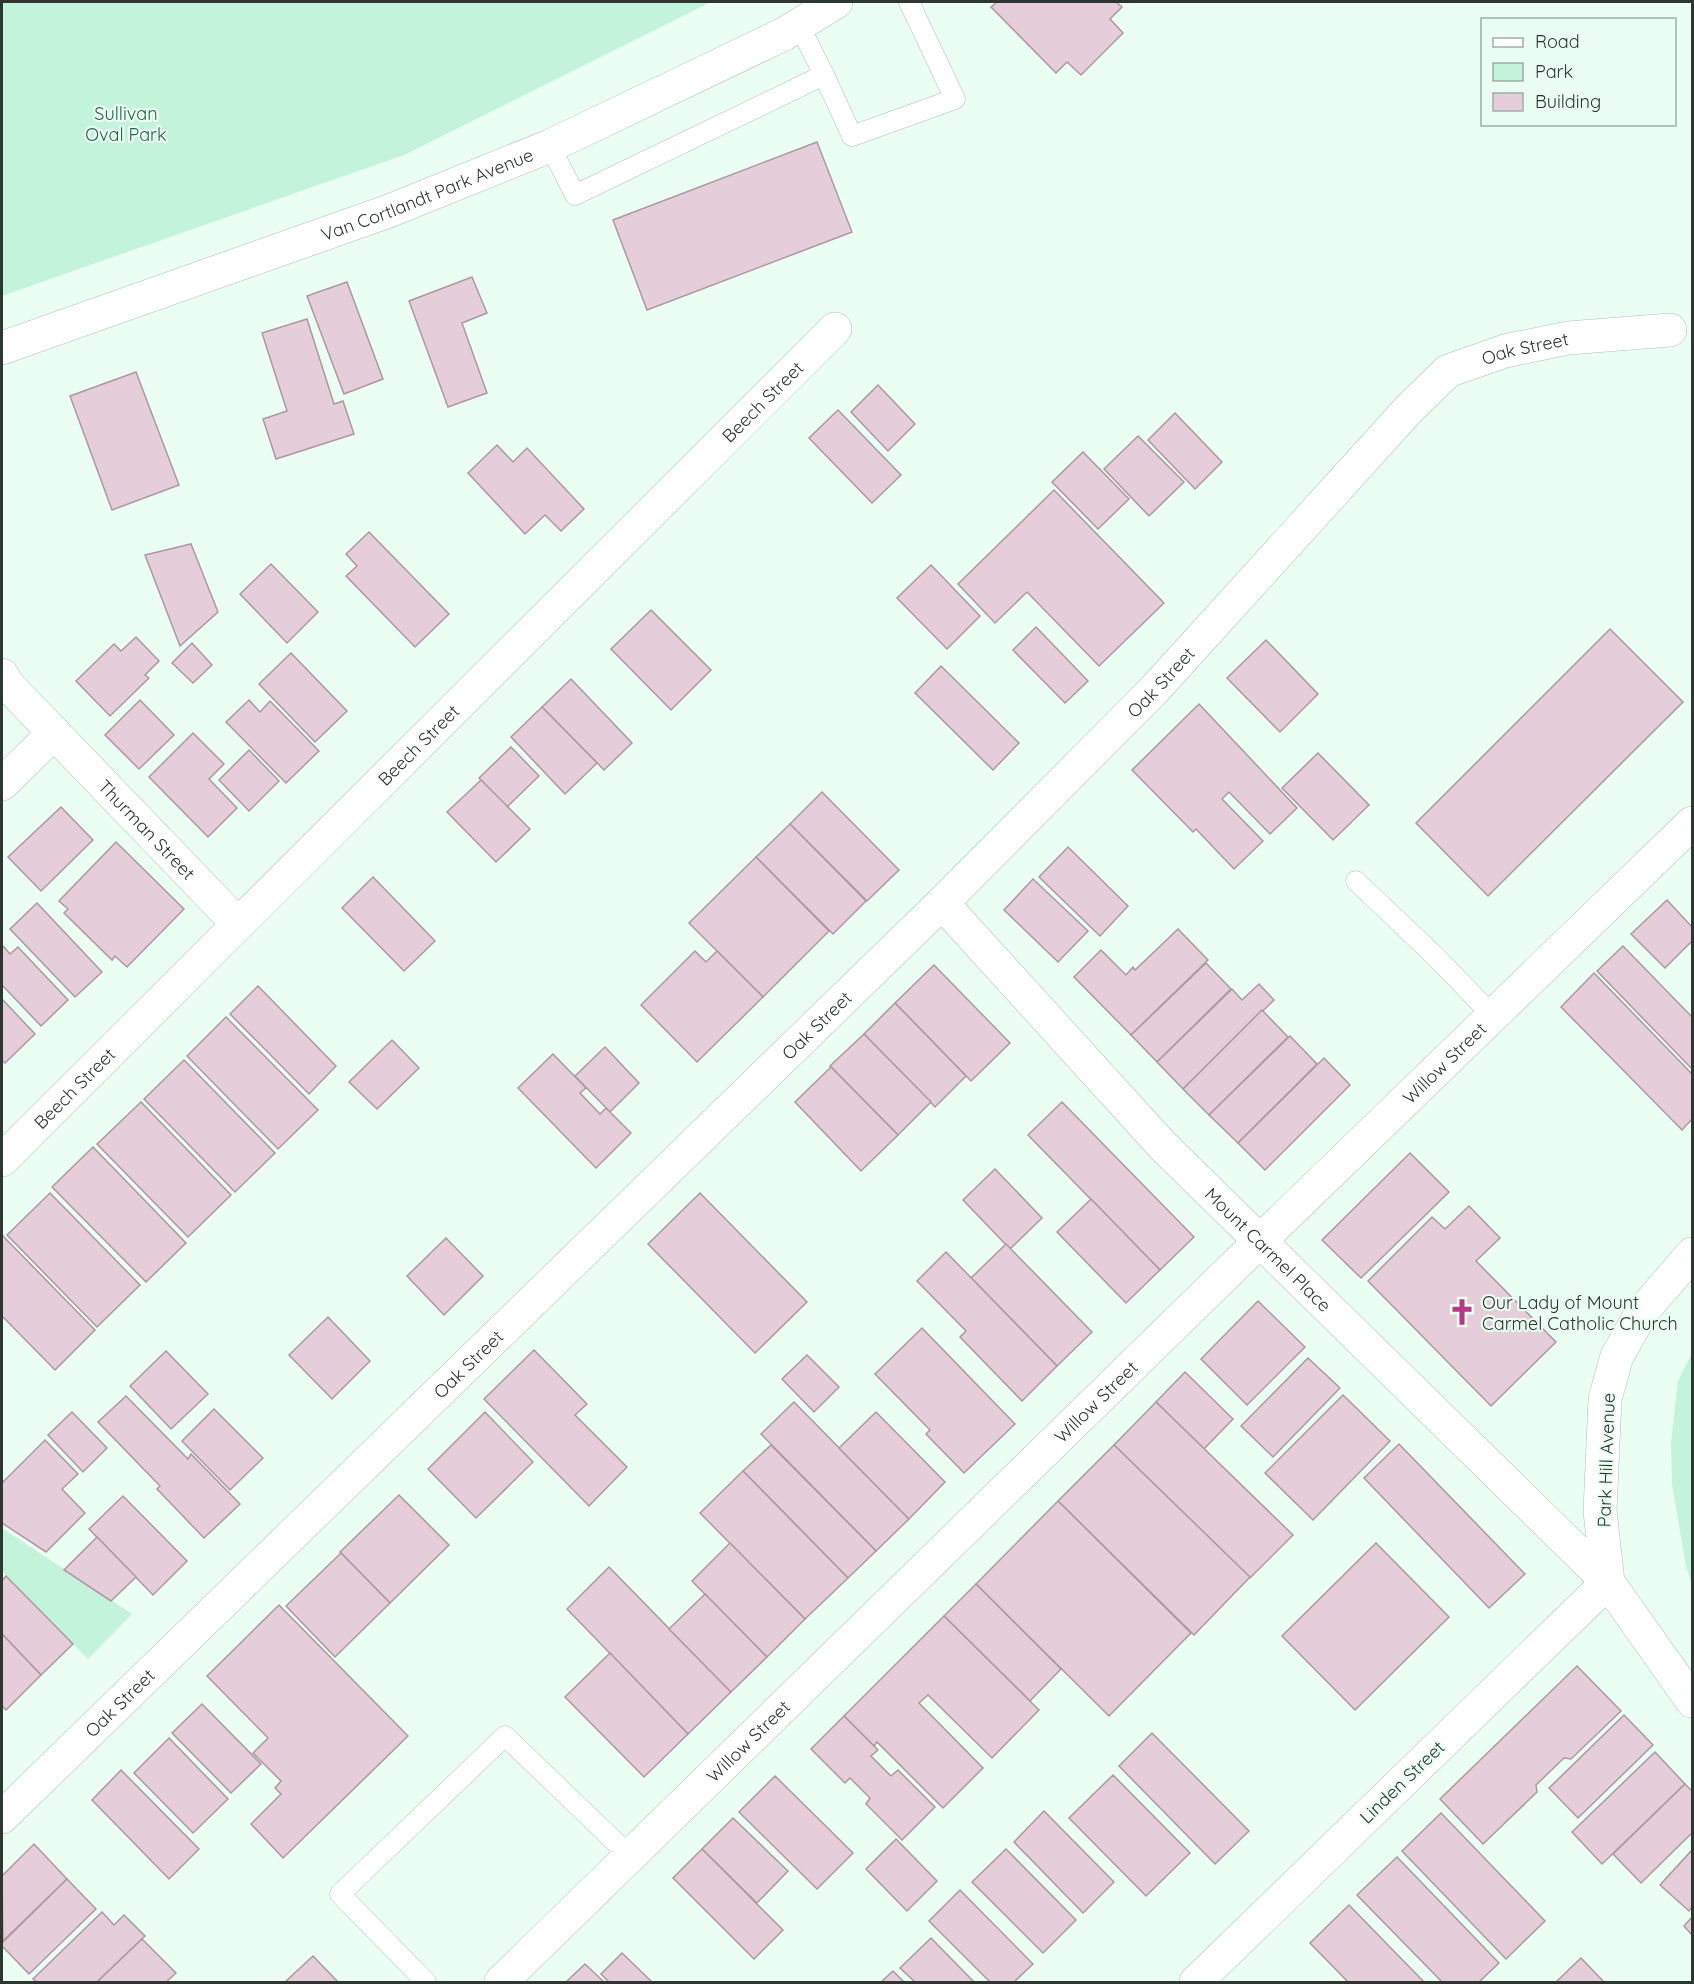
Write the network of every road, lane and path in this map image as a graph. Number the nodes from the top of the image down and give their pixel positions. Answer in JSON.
{"nodes":[{"id":1,"x":836,"y":2,"type":"edge"},
{"id":2,"x":909,"y":2,"type":"edge"},
{"id":3,"x":799,"y":25,"type":"junction"},
{"id":4,"x":824,"y":75,"type":"junction"},
{"id":5,"x":550,"y":146,"type":"junction"},
{"id":6,"x":835,"y":329,"type":"dead end"},
{"id":7,"x":1670,"y":330,"type":"dead end"},
{"id":8,"x":2,"y":348,"type":"edge"},
{"id":9,"x":2,"y":675,"type":"edge"},
{"id":10,"x":54,"y":733,"type":"junction"},
{"id":11,"x":2,"y":784,"type":"edge"},
{"id":12,"x":1692,"y":823,"type":"edge"},
{"id":13,"x":1356,"y":881,"type":"dead end"},
{"id":14,"x":942,"y":903,"type":"junction"},
{"id":15,"x":237,"y":924,"type":"junction"},
{"id":16,"x":1493,"y":1016,"type":"junction"},
{"id":17,"x":2,"y":1160,"type":"edge"},
{"id":18,"x":1260,"y":1241,"type":"junction"},
{"id":19,"x":1692,"y":1254,"type":"edge"},
{"id":20,"x":1608,"y":1582,"type":"junction"},
{"id":21,"x":1692,"y":1701,"type":"edge"},
{"id":22,"x":2,"y":1817,"type":"edge"},
{"id":23,"x":630,"y":1856,"type":"junction"},
{"id":24,"x":426,"y":1983,"type":"edge"},
{"id":25,"x":501,"y":1983,"type":"edge"},
{"id":26,"x":1196,"y":1983,"type":"edge"}],
"edges":[{"from":1,"to":3,"type":"street","name":"Van Cortlandt Park Avenue"},
{"from":2,"to":4,"type":"lane"},
{"from":3,"to":4,"type":"lane"},
{"from":3,"to":5,"type":"street","name":"Van Cortlandt Park Avenue"},
{"from":4,"to":5,"type":"lane"},
{"from":5,"to":8,"type":"street","name":"Van Cortlandt Park Avenue"},
{"from":6,"to":15,"type":"street","name":"Beech Street"},
{"from":7,"to":14,"type":"street","name":"Oak Street"},
{"from":9,"to":10,"type":"street","name":"Thurman Street"},
{"from":10,"to":11,"type":"street"},
{"from":10,"to":15,"type":"street","name":"Thurman Street"},
{"from":12,"to":16,"type":"street","name":"Willow Street"},
{"from":13,"to":16,"type":"lane"},
{"from":14,"to":18,"type":"street","name":"Mount Carmel Place"},
{"from":14,"to":22,"type":"street","name":"Oak Street"},
{"from":15,"to":17,"type":"street","name":"Beech Street"},
{"from":16,"to":18,"type":"street","name":"Willow Street"},
{"from":18,"to":20,"type":"street","name":"Mount Carmel Place"},
{"from":18,"to":23,"type":"street","name":"Willow Street"},
{"from":19,"to":20,"type":"street","name":"Park Hill Avenue"},
{"from":20,"to":21,"type":"street","name":"Park Hill Avenue"},
{"from":20,"to":26,"type":"street","name":"Linden Street"},
{"from":23,"to":24,"type":"lane"},
{"from":23,"to":25,"type":"street","name":"Willow Street"}]}
